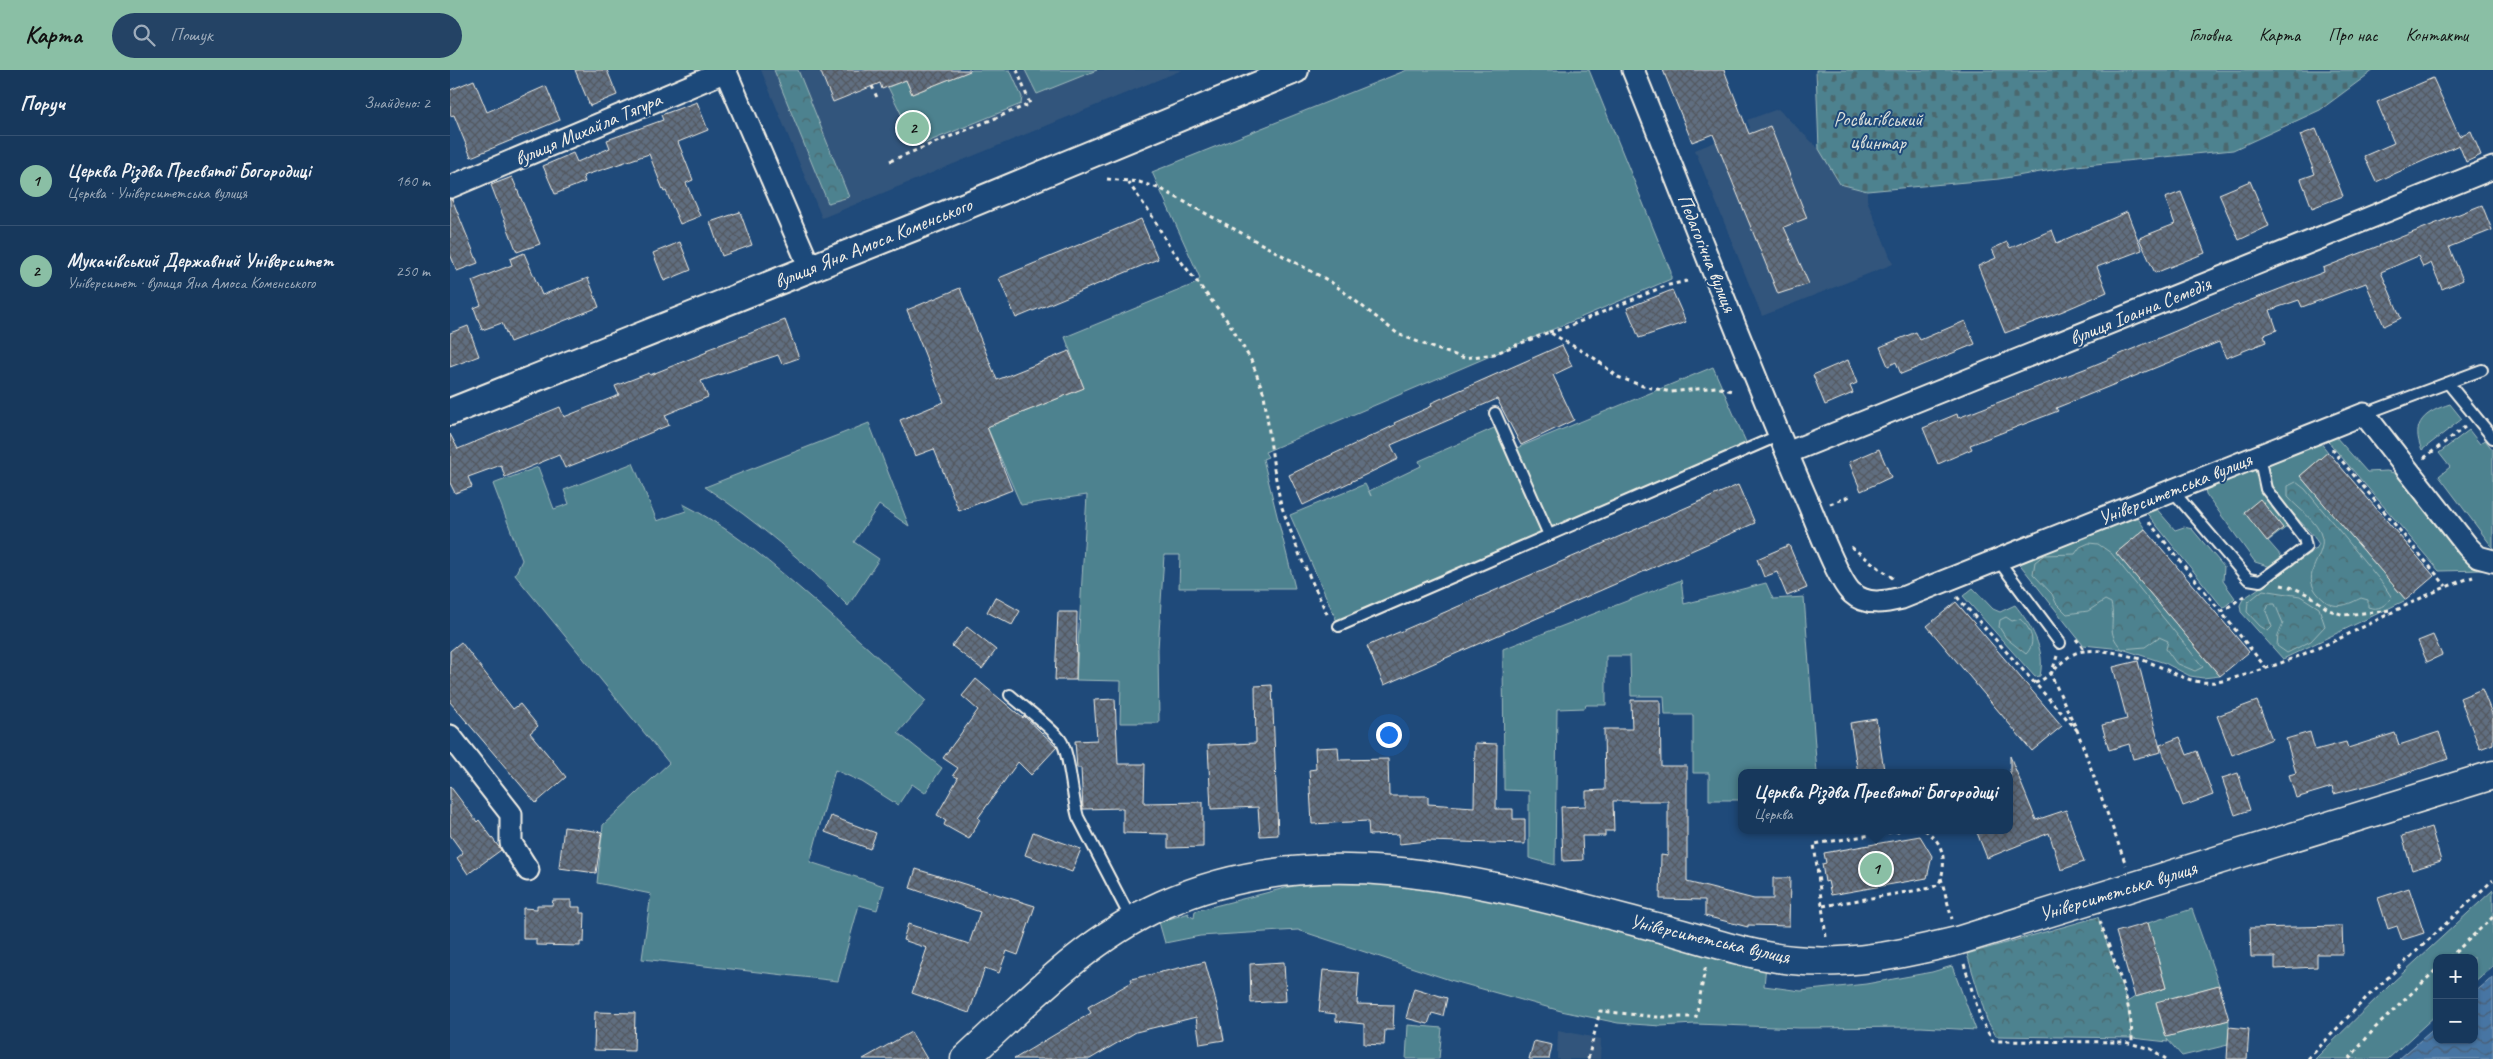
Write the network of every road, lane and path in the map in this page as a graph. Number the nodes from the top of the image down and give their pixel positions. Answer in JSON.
{"nodes":[{"id":1,"x":725,"y":70,"type":"edge"},
{"id":2,"x":1017,"y":70,"type":"edge"},
{"id":3,"x":1295,"y":70,"type":"edge"},
{"id":4,"x":1633,"y":70,"type":"edge"},
{"id":5,"x":872,"y":86,"type":"dead end"},
{"id":6,"x":878,"y":100,"type":"dead end"},
{"id":7,"x":890,"y":161,"type":"dead end"},
{"id":8,"x":2493,"y":168,"type":"edge"},
{"id":9,"x":1107,"y":179,"type":"dead end"},
{"id":10,"x":1127,"y":182,"type":"junction"},
{"id":11,"x":450,"y":187,"type":"edge"},
{"id":12,"x":810,"y":268,"type":"junction"},
{"id":13,"x":1687,"y":281,"type":"dead end"},
{"id":14,"x":1549,"y":332,"type":"junction"},
{"id":15,"x":2482,"y":370,"type":"dead end"},
{"id":16,"x":2448,"y":383,"type":"junction"},
{"id":17,"x":1732,"y":391,"type":"dead end"},
{"id":18,"x":451,"y":408,"type":"edge"},
{"id":19,"x":1495,"y":413,"type":"dead end"},
{"id":20,"x":2364,"y":414,"type":"junction"},
{"id":21,"x":2477,"y":418,"type":"junction"},
{"id":22,"x":2493,"y":438,"type":"edge"},
{"id":23,"x":1784,"y":444,"type":"junction"},
{"id":24,"x":2328,"y":445,"type":"dead end"},
{"id":25,"x":2259,"y":456,"type":"junction"},
{"id":26,"x":2424,"y":458,"type":"dead end"},
{"id":27,"x":2172,"y":490,"type":"junction"},
{"id":28,"x":1851,"y":496,"type":"dead end"},
{"id":29,"x":1824,"y":497,"type":"dead end"},
{"id":30,"x":1827,"y":505,"type":"junction"},
{"id":31,"x":1830,"y":513,"type":"dead end"},
{"id":32,"x":2145,"y":517,"type":"dead end"},
{"id":33,"x":1549,"y":535,"type":"junction"},
{"id":34,"x":1849,"y":546,"type":"dead end"},
{"id":35,"x":1998,"y":560,"type":"junction"},
{"id":36,"x":2486,"y":568,"type":"edge"},
{"id":37,"x":1896,"y":581,"type":"dead end"},
{"id":38,"x":1945,"y":581,"type":"junction"},
{"id":39,"x":2272,"y":583,"type":"dead end"},
{"id":40,"x":2446,"y":586,"type":"junction"},
{"id":41,"x":2253,"y":590,"type":"dead end"},
{"id":42,"x":2394,"y":610,"type":"junction"},
{"id":43,"x":2221,"y":612,"type":"junction"},
{"id":44,"x":1336,"y":625,"type":"joint"},
{"id":45,"x":2060,"y":643,"type":"joint"},
{"id":46,"x":2266,"y":668,"type":"junction"},
{"id":47,"x":2051,"y":675,"type":"junction"},
{"id":48,"x":2035,"y":683,"type":"junction"},
{"id":49,"x":1010,"y":696,"type":"dead end"},
{"id":50,"x":2077,"y":730,"type":"junction"},
{"id":51,"x":450,"y":736,"type":"edge"},
{"id":52,"x":2493,"y":775,"type":"edge"},
{"id":53,"x":1878,"y":834,"type":"edge"},
{"id":54,"x":1930,"y":834,"type":"edge"},
{"id":55,"x":2127,"y":868,"type":"dead end"},
{"id":56,"x":528,"y":870,"type":"dead end"},
{"id":57,"x":1823,"y":873,"type":"dead end"},
{"id":58,"x":1818,"y":874,"type":"junction"},
{"id":59,"x":1941,"y":878,"type":"junction"},
{"id":60,"x":2493,"y":880,"type":"edge"},
{"id":61,"x":2093,"y":899,"type":"junction"},
{"id":62,"x":1823,"y":906,"type":"junction"},
{"id":63,"x":2493,"y":917,"type":"edge"},
{"id":64,"x":1132,"y":921,"type":"junction"},
{"id":65,"x":1826,"y":940,"type":"dead end"},
{"id":66,"x":1710,"y":941,"type":"junction"},
{"id":67,"x":1957,"y":941,"type":"junction"},
{"id":68,"x":2453,"y":954,"type":"edge"},
{"id":69,"x":2433,"y":973,"type":"edge"},
{"id":70,"x":2132,"y":1044,"type":"junction"},
{"id":71,"x":965,"y":1059,"type":"edge"},
{"id":72,"x":1588,"y":1059,"type":"edge"},
{"id":73,"x":2166,"y":1059,"type":"edge"},
{"id":74,"x":2308,"y":1059,"type":"edge"},
{"id":75,"x":2349,"y":1059,"type":"edge"}],
"edges":[{"from":1,"to":11,"type":"street","name":"вулиця Михайла Тягура"},
{"from":1,"to":12,"type":"street"},
{"from":2,"to":7,"type":"path"},
{"from":3,"to":12,"type":"street","name":"вулиця Яна Амоса Коменського"},
{"from":4,"to":23,"type":"street","name":"Педагогічна вулиця"},
{"from":5,"to":6,"type":"path"},
{"from":8,"to":23,"type":"street","name":"вулиця Іоанна Семедія"},
{"from":9,"to":10,"type":"path"},
{"from":10,"to":14,"type":"path"},
{"from":10,"to":44,"type":"path"},
{"from":12,"to":18,"type":"street","name":"вулиця Яна Амоса Коменського"},
{"from":13,"to":14,"type":"path"},
{"from":14,"to":17,"type":"path"},
{"from":15,"to":16,"type":"lane"},
{"from":16,"to":20,"type":"lane"},
{"from":16,"to":21,"type":"lane"},
{"from":19,"to":33,"type":"lane"},
{"from":20,"to":25,"type":"street","name":"Університетська вулиця"},
{"from":20,"to":36,"type":"street"},
{"from":21,"to":22,"type":"lane"},
{"from":21,"to":26,"type":"path"},
{"from":23,"to":33,"type":"lane"},
{"from":23,"to":38,"type":"street","name":"Університетська вулиця"},
{"from":24,"to":40,"type":"path"},
{"from":25,"to":27,"type":"street","name":"Університетська вулиця"},
{"from":25,"to":27,"type":"lane"},
{"from":27,"to":35,"type":"street","name":"Університетська вулиця"},
{"from":28,"to":30,"type":"path"},
{"from":29,"to":30,"type":"path"},
{"from":30,"to":31,"type":"path"},
{"from":32,"to":43,"type":"path"},
{"from":33,"to":44,"type":"lane"},
{"from":34,"to":37,"type":"path"},
{"from":35,"to":38,"type":"street","name":"Університетська вулиця"},
{"from":35,"to":45,"type":"lane"},
{"from":36,"to":40,"type":"path"},
{"from":38,"to":48,"type":"path"},
{"from":39,"to":42,"type":"path"},
{"from":40,"to":42,"type":"path"},
{"from":41,"to":43,"type":"path"},
{"from":42,"to":46,"type":"path"},
{"from":43,"to":46,"type":"path"},
{"from":45,"to":47,"type":"path"},
{"from":46,"to":47,"type":"path"},
{"from":47,"to":48,"type":"path"},
{"from":47,"to":50,"type":"path"},
{"from":48,"to":50,"type":"path"},
{"from":49,"to":64,"type":"lane"},
{"from":50,"to":55,"type":"path"},
{"from":51,"to":56,"type":"street"},
{"from":52,"to":61,"type":"main road","name":"Університетська вулиця"},
{"from":53,"to":58,"type":"path"},
{"from":54,"to":59,"type":"path"},
{"from":57,"to":58,"type":"path"},
{"from":58,"to":62,"type":"path"},
{"from":59,"to":62,"type":"path"},
{"from":59,"to":67,"type":"path"},
{"from":60,"to":74,"type":"path"},
{"from":61,"to":67,"type":"main road","name":"Університетська вулиця"},
{"from":61,"to":70,"type":"path"},
{"from":62,"to":65,"type":"path"},
{"from":63,"to":68,"type":"path"},
{"from":64,"to":66,"type":"main road","name":"Університетська вулиця"},
{"from":64,"to":71,"type":"main road","name":"Університетська вулиця"},
{"from":66,"to":67,"type":"main road","name":"Університетська вулиця"},
{"from":66,"to":72,"type":"path"},
{"from":67,"to":70,"type":"path"},
{"from":69,"to":75,"type":"path"},
{"from":70,"to":73,"type":"path"}]}
